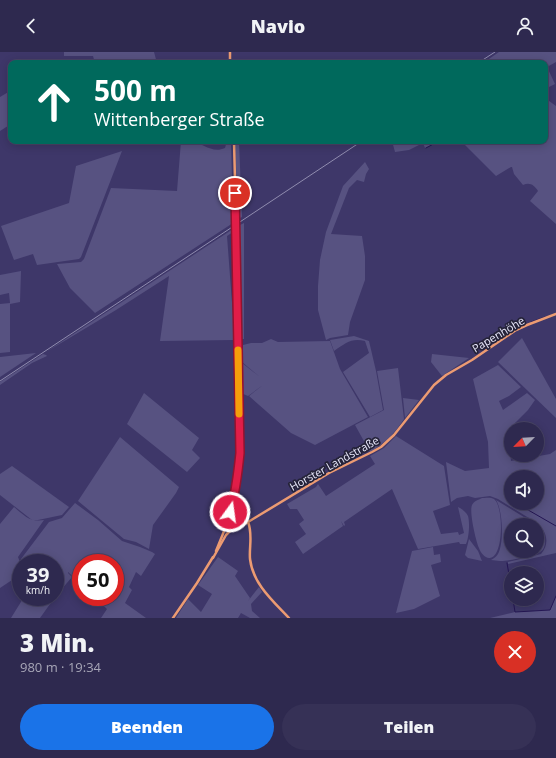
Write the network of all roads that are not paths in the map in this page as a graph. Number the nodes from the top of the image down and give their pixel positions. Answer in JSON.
{"nodes":[{"id":1,"x":234,"y":144,"type":"edge"},
{"id":2,"x":556,"y":314,"type":"edge"},
{"id":3,"x":472,"y":360,"type":"joint"},
{"id":4,"x":227,"y":522,"type":"junction"},
{"id":5,"x":248,"y":522,"type":"junction"},
{"id":6,"x":242,"y":525,"type":"junction"},
{"id":7,"x":213,"y":558,"type":"junction"},
{"id":8,"x":173,"y":618,"type":"edge"},
{"id":9,"x":289,"y":618,"type":"edge"}],
"edges":[{"from":1,"to":4,"type":"main road","bridge":true},
{"from":2,"to":3,"type":"main road","name":"Papenhöhe"},
{"from":3,"to":5,"type":"main road","name":"Horster Landstraße"},
{"from":4,"to":6,"type":"main road"},
{"from":4,"to":7,"type":"main road"},
{"from":5,"to":6,"type":"main road","name":"Horster Landstraße"},
{"from":5,"to":9,"type":"main road"},
{"from":6,"to":7,"type":"main road","name":"Horster Landstraße"},
{"from":7,"to":8,"type":"main road"}]}
